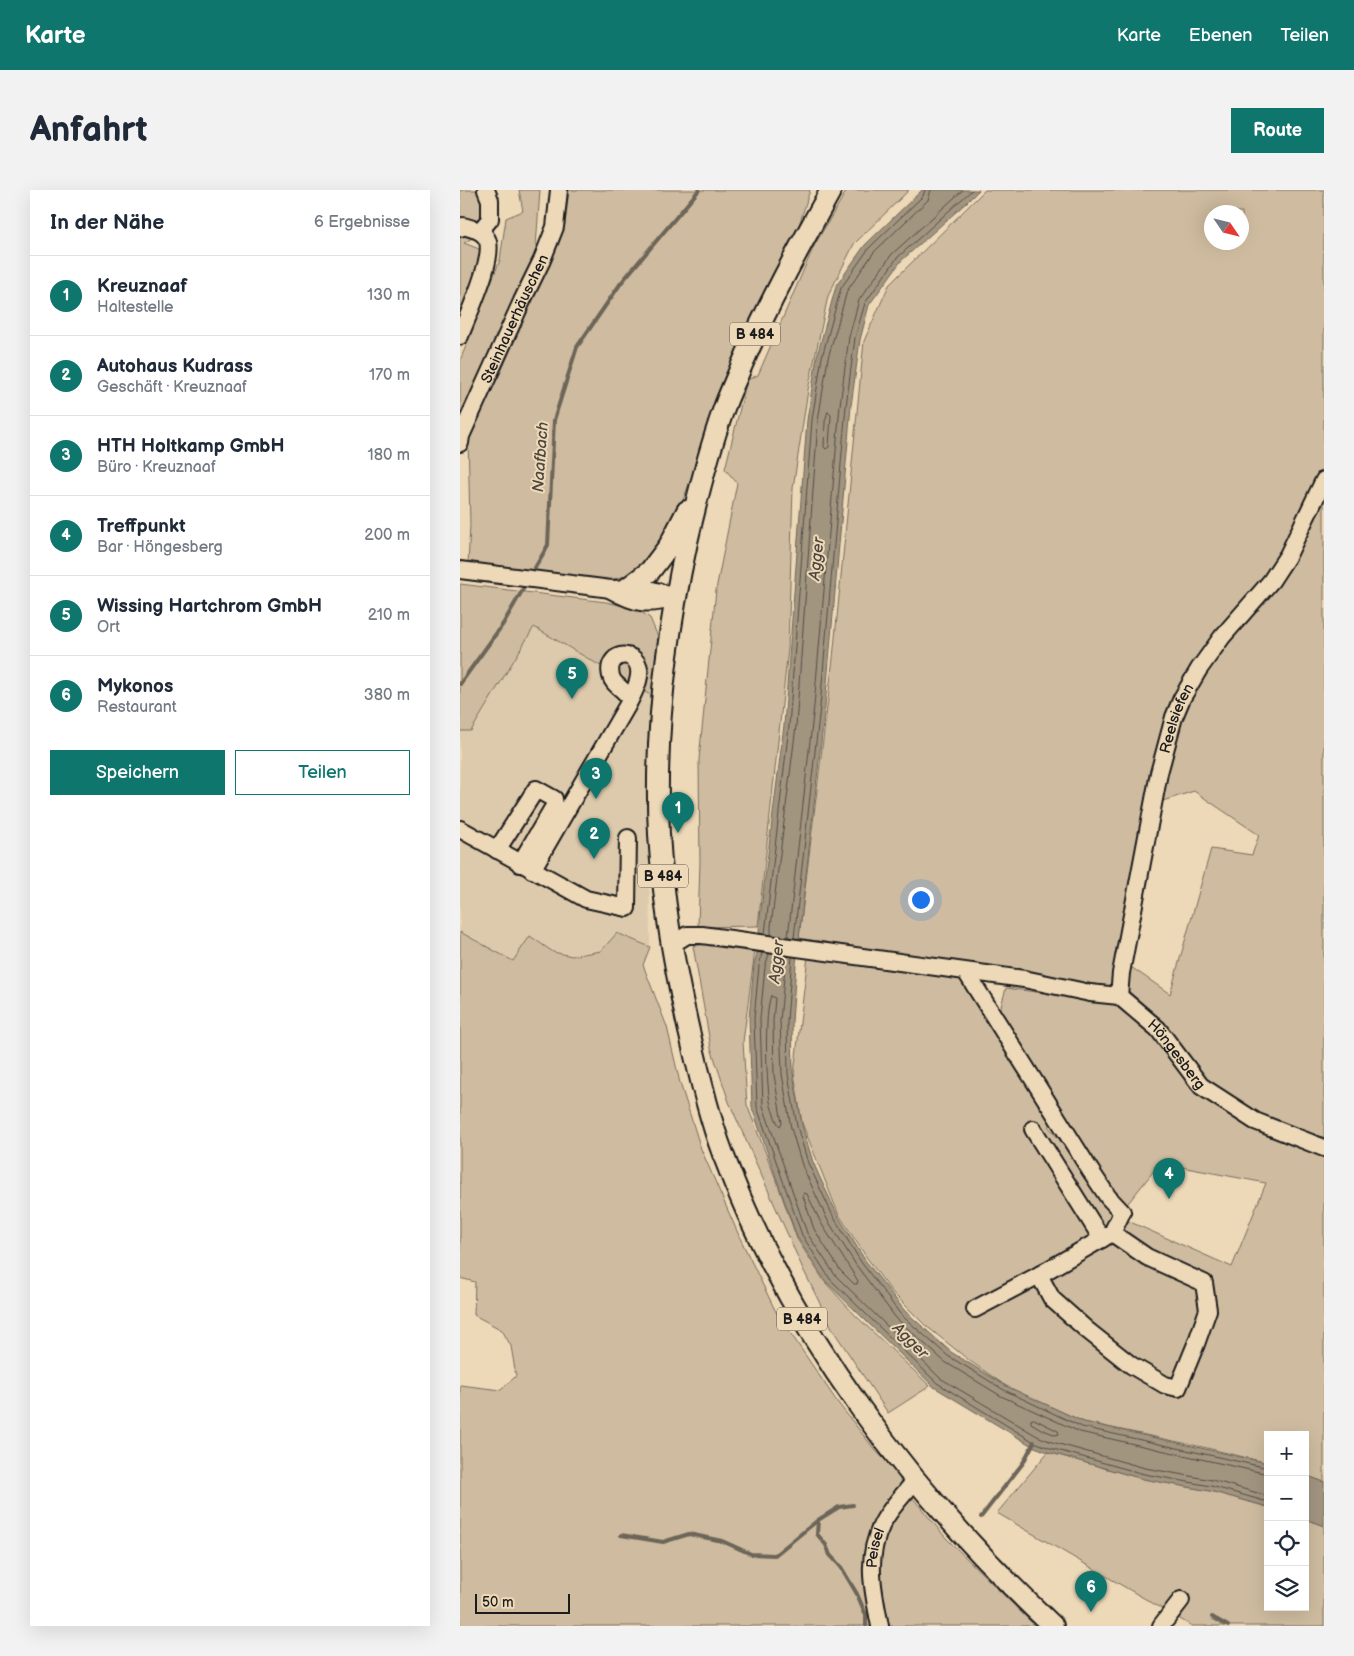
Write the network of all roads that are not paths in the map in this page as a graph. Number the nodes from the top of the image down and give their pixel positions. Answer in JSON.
{"nodes":[{"id":1,"x":486,"y":190,"type":"edge"},
{"id":2,"x":559,"y":190,"type":"edge"},
{"id":3,"x":831,"y":190,"type":"edge"},
{"id":4,"x":460,"y":228,"type":"edge"},
{"id":5,"x":480,"y":231,"type":"junction"},
{"id":6,"x":460,"y":336,"type":"edge"},
{"id":7,"x":460,"y":443,"type":"edge"},
{"id":8,"x":1324,"y":480,"type":"edge"},
{"id":9,"x":699,"y":487,"type":"junction"},
{"id":10,"x":460,"y":570,"type":"edge"},
{"id":11,"x":619,"y":589,"type":"junction"},
{"id":12,"x":675,"y":598,"type":"junction"},
{"id":13,"x":628,"y":703,"type":"dead end"},
{"id":14,"x":460,"y":828,"type":"edge"},
{"id":15,"x":628,"y":838,"type":"dead end"},
{"id":16,"x":515,"y":860,"type":"junction"},
{"id":17,"x":671,"y":945,"type":"junction"},
{"id":18,"x":966,"y":972,"type":"junction"},
{"id":19,"x":1119,"y":996,"type":"junction"},
{"id":20,"x":1033,"y":1129,"type":"dead end"},
{"id":21,"x":1324,"y":1148,"type":"edge"},
{"id":22,"x":1107,"y":1236,"type":"junction"},
{"id":23,"x":1039,"y":1276,"type":"junction"},
{"id":24,"x":975,"y":1309,"type":"dead end"},
{"id":25,"x":915,"y":1481,"type":"junction"},
{"id":26,"x":1182,"y":1600,"type":"dead end"},
{"id":27,"x":880,"y":1626,"type":"edge"},
{"id":28,"x":1053,"y":1626,"type":"edge"},
{"id":29,"x":1161,"y":1626,"type":"edge"}],
"edges":[{"from":1,"to":5,"type":"street"},
{"from":2,"to":7,"type":"street","name":"Steinhauerhäuschen"},
{"from":3,"to":9,"type":"main road","number":"B 484"},
{"from":4,"to":5,"type":"street"},
{"from":5,"to":6,"type":"street"},
{"from":8,"to":19,"type":"street","name":"Reelsiefen"},
{"from":9,"to":11,"type":"main road"},
{"from":9,"to":12,"type":"main road","number":"B 484"},
{"from":10,"to":11,"type":"street"},
{"from":11,"to":12,"type":"street"},
{"from":12,"to":17,"type":"main road","number":"B 484"},
{"from":13,"to":16,"type":"street"},
{"from":14,"to":16,"type":"street"},
{"from":15,"to":16,"type":"street"},
{"from":17,"to":18,"type":"street"},
{"from":17,"to":25,"type":"main road","number":"B 484"},
{"from":18,"to":19,"type":"street"},
{"from":18,"to":22,"type":"street"},
{"from":19,"to":21,"type":"street","name":"Höngesberg"},
{"from":20,"to":22,"type":"street"},
{"from":22,"to":23,"type":"street"},
{"from":22,"to":23,"type":"street"},
{"from":23,"to":24,"type":"street"},
{"from":25,"to":27,"type":"street","name":"Peisel"},
{"from":25,"to":28,"type":"main road","number":"B 484"},
{"from":26,"to":29,"type":"street"}]}
